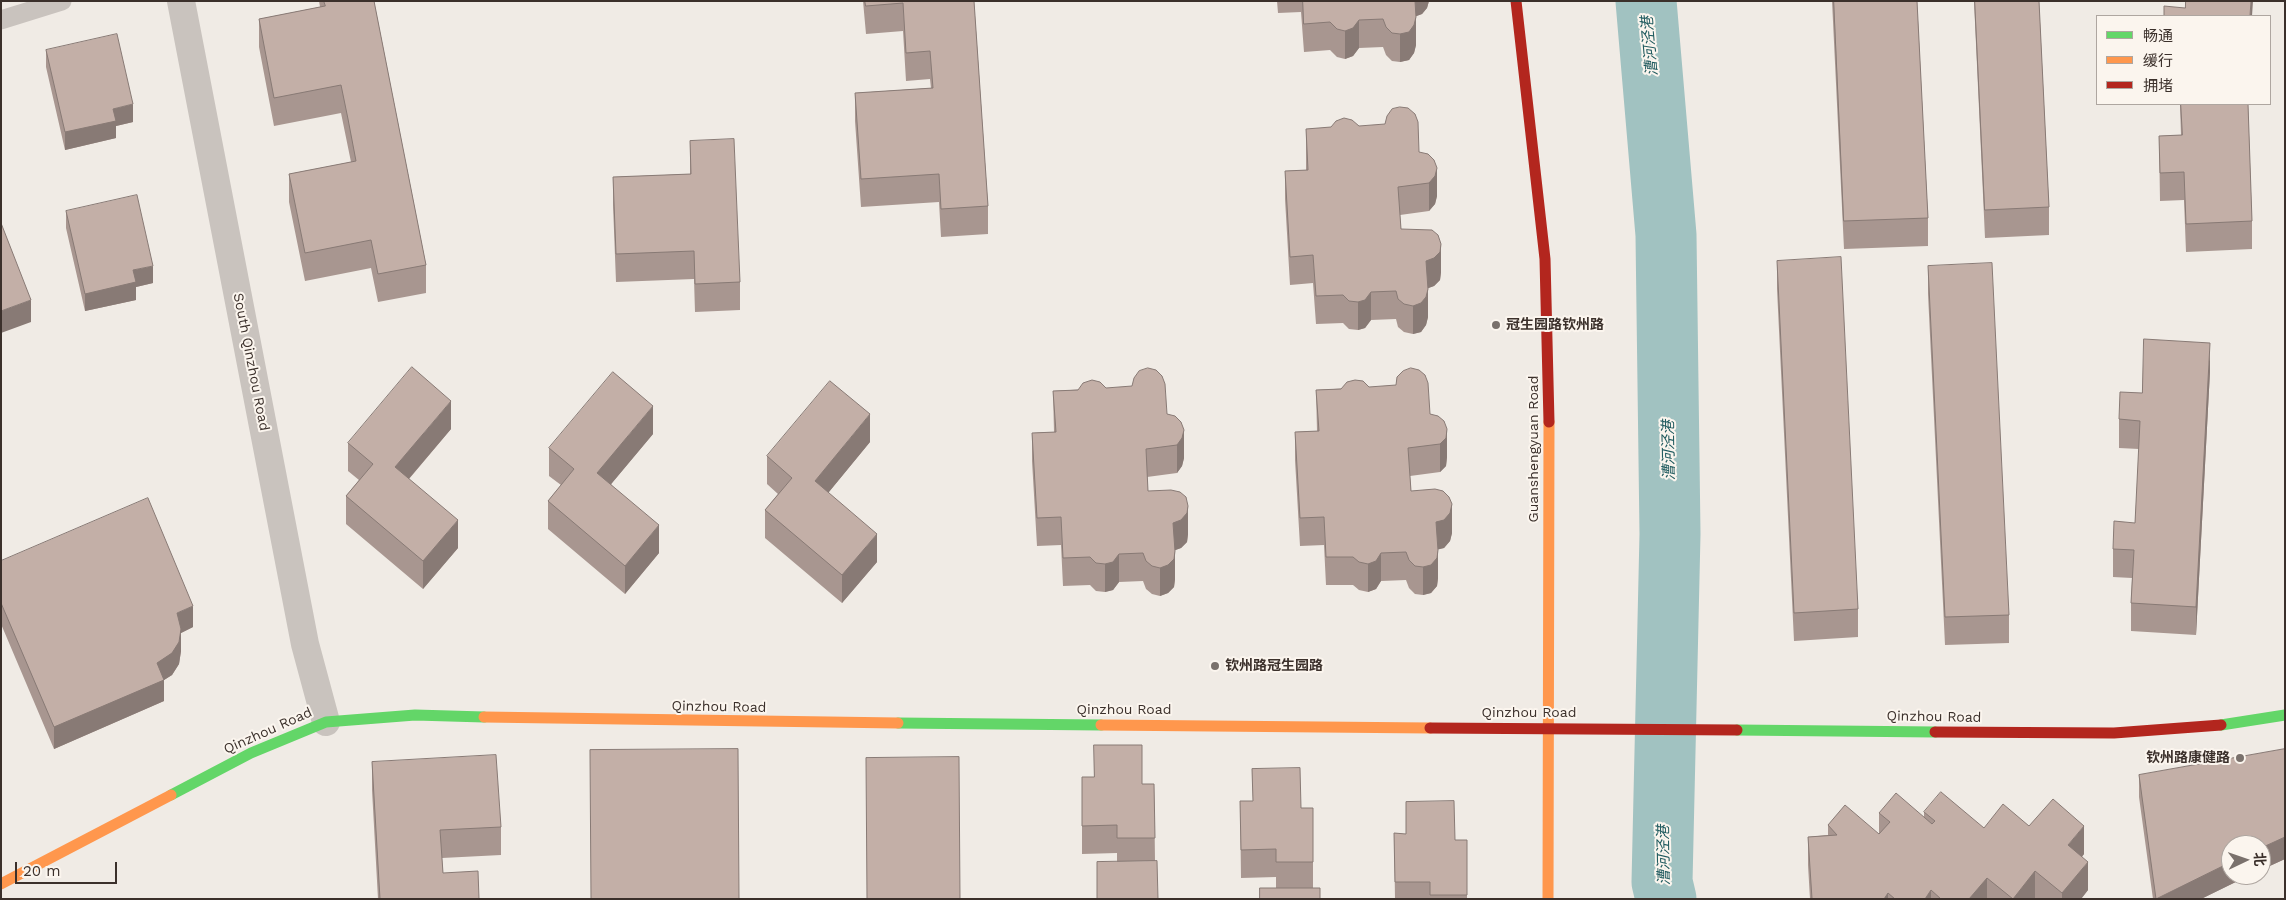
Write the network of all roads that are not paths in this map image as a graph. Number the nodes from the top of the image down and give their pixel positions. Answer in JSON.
{"nodes":[{"id":1,"x":62,"y":1,"type":"edge"},
{"id":2,"x":181,"y":1,"type":"edge"},
{"id":3,"x":1516,"y":1,"type":"edge"},
{"id":4,"x":1,"y":20,"type":"edge"},
{"id":5,"x":2285,"y":715,"type":"edge"},
{"id":6,"x":326,"y":722,"type":"junction"},
{"id":7,"x":1548,"y":729,"type":"junction"},
{"id":8,"x":1,"y":884,"type":"edge"},
{"id":9,"x":1548,"y":899,"type":"edge"}],
"edges":[{"from":1,"to":4,"type":"lane"},
{"from":2,"to":6,"type":"street","name":"South Qinzhou Road"},
{"from":3,"to":7,"type":"street","name":"Guanshengyuan Road"},
{"from":5,"to":7,"type":"street","name":"Qinzhou Road"},
{"from":6,"to":7,"type":"street","name":"Qinzhou Road"},
{"from":6,"to":8,"type":"street","name":"Qinzhou Road"},
{"from":7,"to":9,"type":"street","name":"Guanshengyuan Road"}]}
